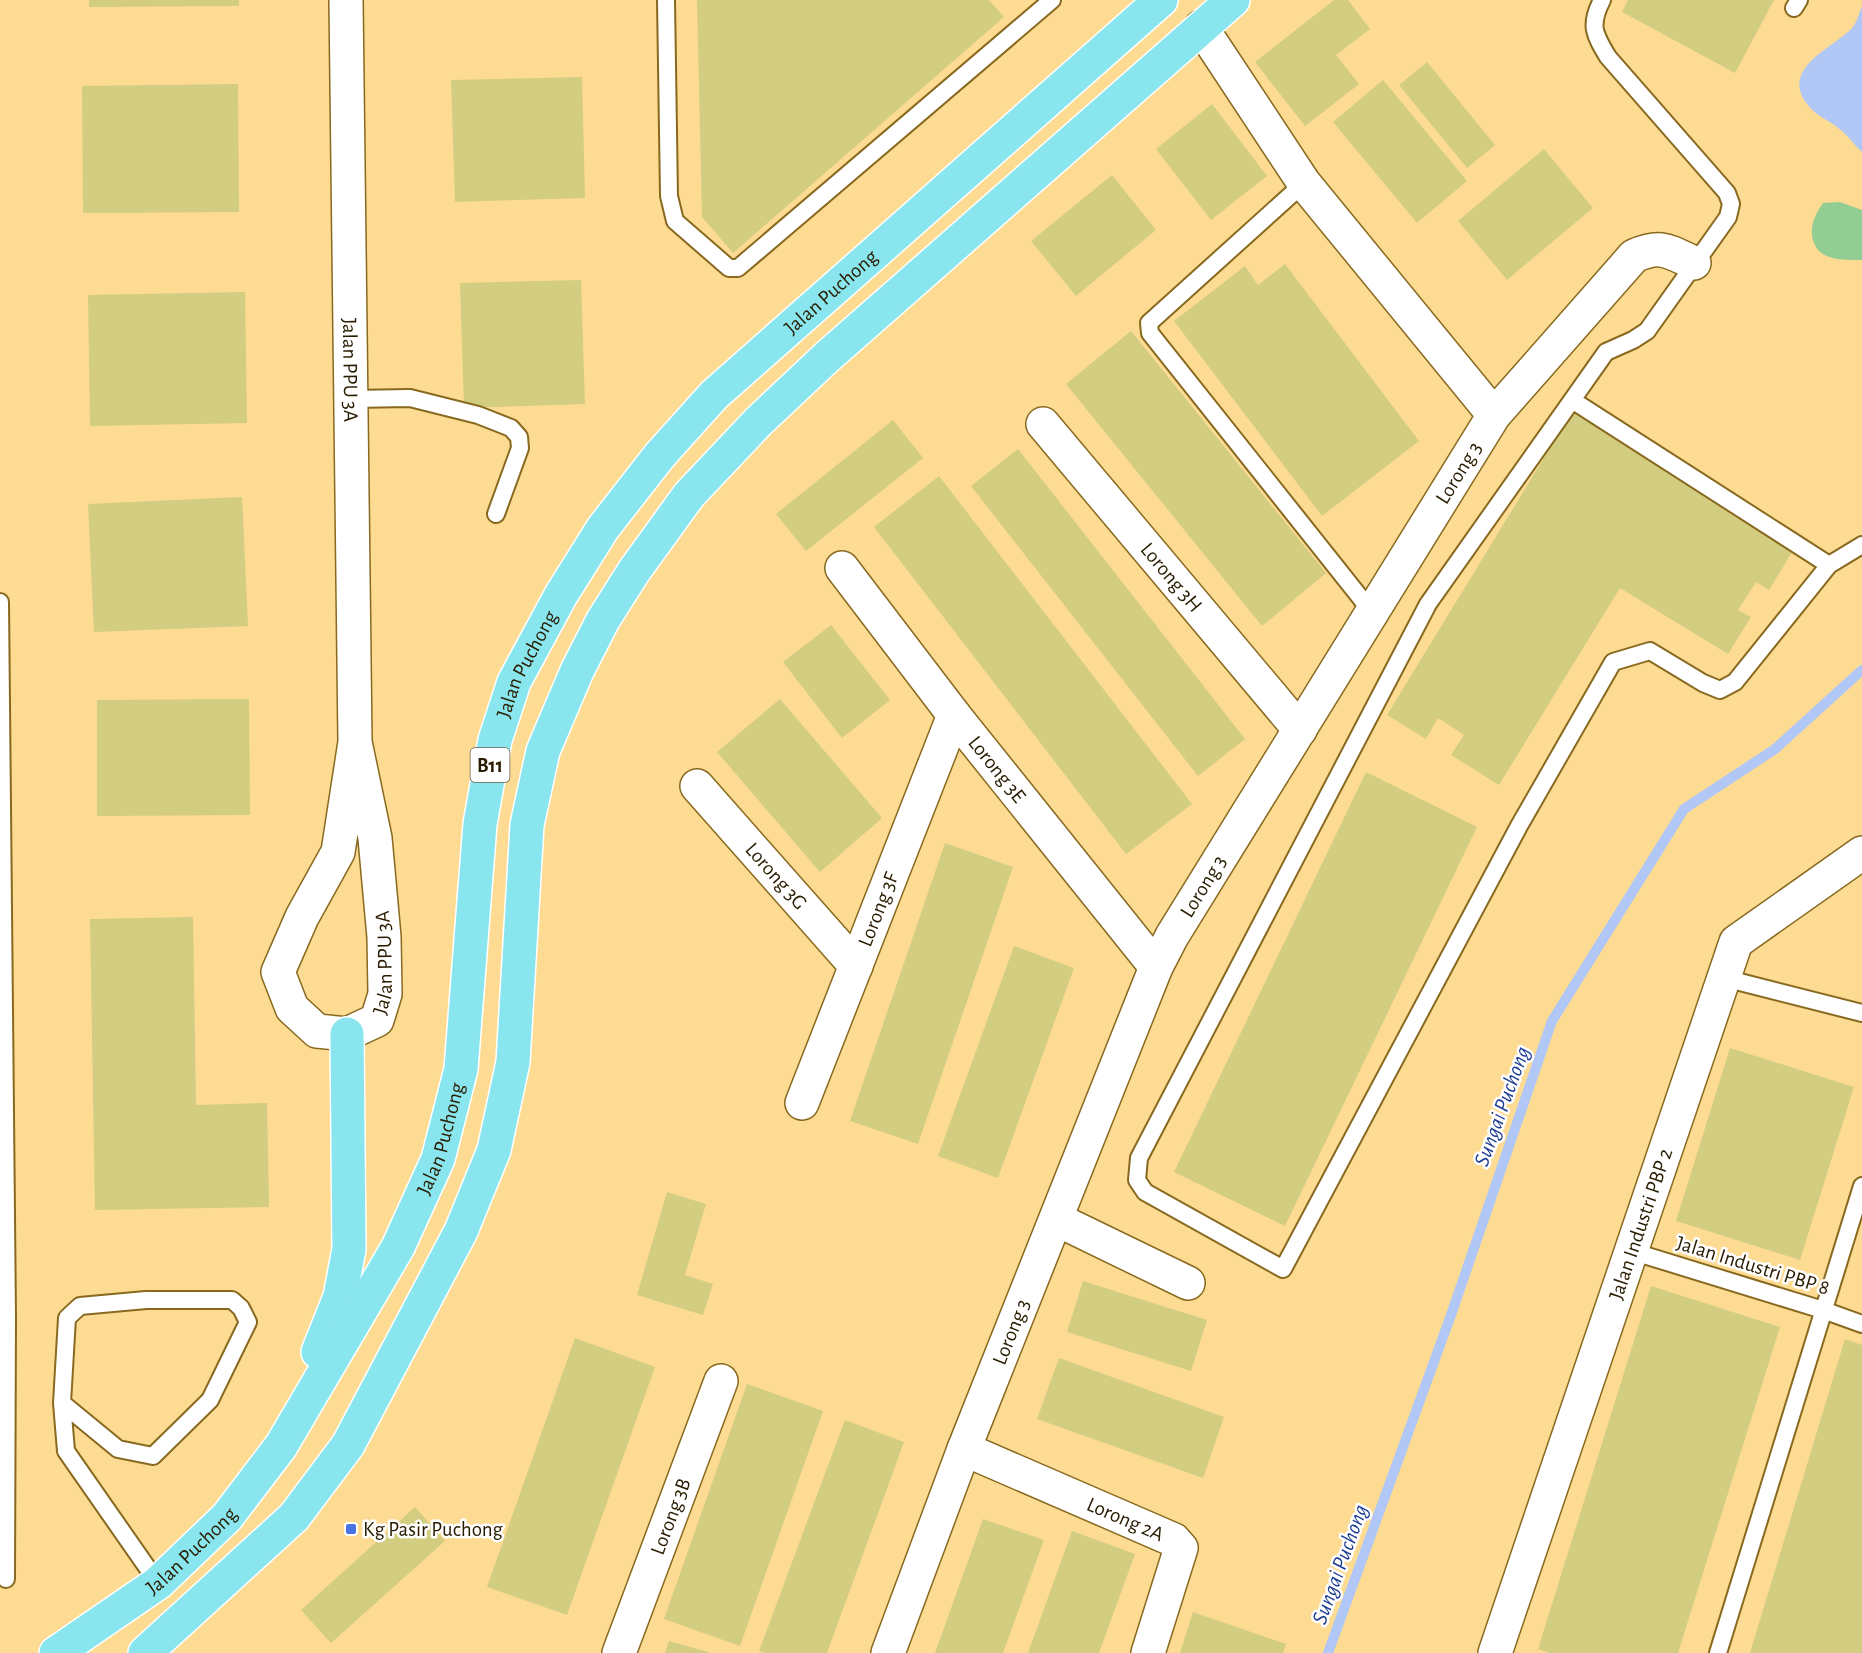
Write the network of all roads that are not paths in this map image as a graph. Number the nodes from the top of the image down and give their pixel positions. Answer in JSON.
{"nodes":[{"id":1,"x":346,"y":0,"type":"edge"},
{"id":2,"x":666,"y":0,"type":"edge"},
{"id":3,"x":1052,"y":0,"type":"edge"},
{"id":4,"x":1161,"y":0,"type":"edge"},
{"id":5,"x":1233,"y":0,"type":"edge"},
{"id":6,"x":1602,"y":0,"type":"edge"},
{"id":7,"x":1201,"y":27,"type":"junction"},
{"id":8,"x":1304,"y":183,"type":"junction"},
{"id":9,"x":1694,"y":263,"type":"junction"},
{"id":10,"x":351,"y":399,"type":"junction"},
{"id":11,"x":1572,"y":400,"type":"junction"},
{"id":12,"x":1494,"y":415,"type":"junction"},
{"id":13,"x":1043,"y":424,"type":"dead end"},
{"id":14,"x":496,"y":514,"type":"dead end"},
{"id":15,"x":1862,"y":545,"type":"edge"},
{"id":16,"x":1829,"y":565,"type":"junction"},
{"id":17,"x":842,"y":568,"type":"dead end"},
{"id":18,"x":0,"y":602,"type":"edge"},
{"id":19,"x":1371,"y":611,"type":"junction"},
{"id":20,"x":954,"y":715,"type":"junction"},
{"id":21,"x":1300,"y":730,"type":"junction"},
{"id":22,"x":355,"y":742,"type":"junction"},
{"id":23,"x":697,"y":786,"type":"dead end"},
{"id":24,"x":1862,"y":854,"type":"edge"},
{"id":25,"x":856,"y":966,"type":"junction"},
{"id":26,"x":1156,"y":967,"type":"junction"},
{"id":27,"x":1724,"y":978,"type":"junction"},
{"id":28,"x":1862,"y":1013,"type":"edge"},
{"id":29,"x":347,"y":1034,"type":"junction"},
{"id":30,"x":802,"y":1103,"type":"dead end"},
{"id":31,"x":1862,"y":1186,"type":"edge"},
{"id":32,"x":1056,"y":1219,"type":"junction"},
{"id":33,"x":1631,"y":1251,"type":"junction"},
{"id":34,"x":1188,"y":1283,"type":"dead end"},
{"id":35,"x":1823,"y":1310,"type":"junction"},
{"id":36,"x":4,"y":1318,"type":"edge"},
{"id":37,"x":1862,"y":1324,"type":"edge"},
{"id":38,"x":721,"y":1381,"type":"dead end"},
{"id":39,"x":62,"y":1402,"type":"junction"},
{"id":40,"x":281,"y":1446,"type":"junction"},
{"id":41,"x":964,"y":1449,"type":"junction"},
{"id":42,"x":6,"y":1579,"type":"dead end"},
{"id":43,"x":158,"y":1583,"type":"junction"},
{"id":44,"x":56,"y":1653,"type":"edge"},
{"id":45,"x":145,"y":1653,"type":"edge"},
{"id":46,"x":619,"y":1653,"type":"edge"},
{"id":47,"x":888,"y":1653,"type":"edge"},
{"id":48,"x":1148,"y":1653,"type":"edge"},
{"id":49,"x":1495,"y":1653,"type":"edge"},
{"id":50,"x":1718,"y":1653,"type":"edge"}],
"edges":[{"from":1,"to":10,"type":"street","name":"Jalan PPU 3A"},
{"from":2,"to":3,"type":"lane"},
{"from":4,"to":40,"type":"main road","name":"Jalan Puchong","number":"B11"},
{"from":5,"to":7,"type":"main road","number":"B11"},
{"from":6,"to":9,"type":"lane"},
{"from":7,"to":8,"type":"street"},
{"from":7,"to":45,"type":"main road","number":"B11"},
{"from":8,"to":12,"type":"street"},
{"from":8,"to":19,"type":"lane"},
{"from":9,"to":11,"type":"lane"},
{"from":9,"to":12,"type":"street","name":"Lorong 3"},
{"from":10,"to":14,"type":"lane"},
{"from":10,"to":22,"type":"street","name":"Jalan PPU 3A"},
{"from":11,"to":16,"type":"lane"},
{"from":11,"to":16,"type":"lane"},
{"from":12,"to":19,"type":"street","name":"Lorong 3"},
{"from":13,"to":21,"type":"street","name":"Lorong 3H"},
{"from":15,"to":16,"type":"lane"},
{"from":17,"to":20,"type":"street","name":"Lorong 3E"},
{"from":18,"to":36,"type":"lane"},
{"from":19,"to":21,"type":"street","name":"Lorong 3"},
{"from":20,"to":25,"type":"street","name":"Lorong 3F"},
{"from":20,"to":26,"type":"street","name":"Lorong 3E"},
{"from":21,"to":26,"type":"street","name":"Lorong 3"},
{"from":22,"to":29,"type":"street","name":"Jalan PPU 3A"},
{"from":22,"to":29,"type":"street","name":"Jalan PPU 3A"},
{"from":23,"to":25,"type":"street","name":"Lorong 3G"},
{"from":24,"to":27,"type":"street","name":"Jalan Industri PBP 2"},
{"from":25,"to":30,"type":"street","name":"Lorong 3F"},
{"from":26,"to":32,"type":"street","name":"Lorong 3"},
{"from":27,"to":28,"type":"lane"},
{"from":27,"to":33,"type":"street","name":"Jalan Industri PBP 2"},
{"from":29,"to":40,"type":"main road"},
{"from":31,"to":35,"type":"lane"},
{"from":32,"to":34,"type":"street"},
{"from":32,"to":41,"type":"street","name":"Lorong 3"},
{"from":33,"to":35,"type":"lane","name":"Jalan Industri PBP 8"},
{"from":33,"to":49,"type":"street","name":"Jalan Industri PBP 2"},
{"from":35,"to":37,"type":"lane","name":"Jalan Industri PBP 8"},
{"from":35,"to":50,"type":"lane"},
{"from":36,"to":42,"type":"lane"},
{"from":38,"to":46,"type":"street","name":"Lorong 3B"},
{"from":39,"to":39,"type":"lane"},
{"from":39,"to":43,"type":"lane"},
{"from":40,"to":43,"type":"main road","name":"Jalan Puchong","number":"B11"},
{"from":41,"to":47,"type":"street","name":"Lorong 3"},
{"from":41,"to":48,"type":"street","name":"Lorong 2A"},
{"from":43,"to":44,"type":"main road","name":"Jalan Puchong","number":"B11"}]}
